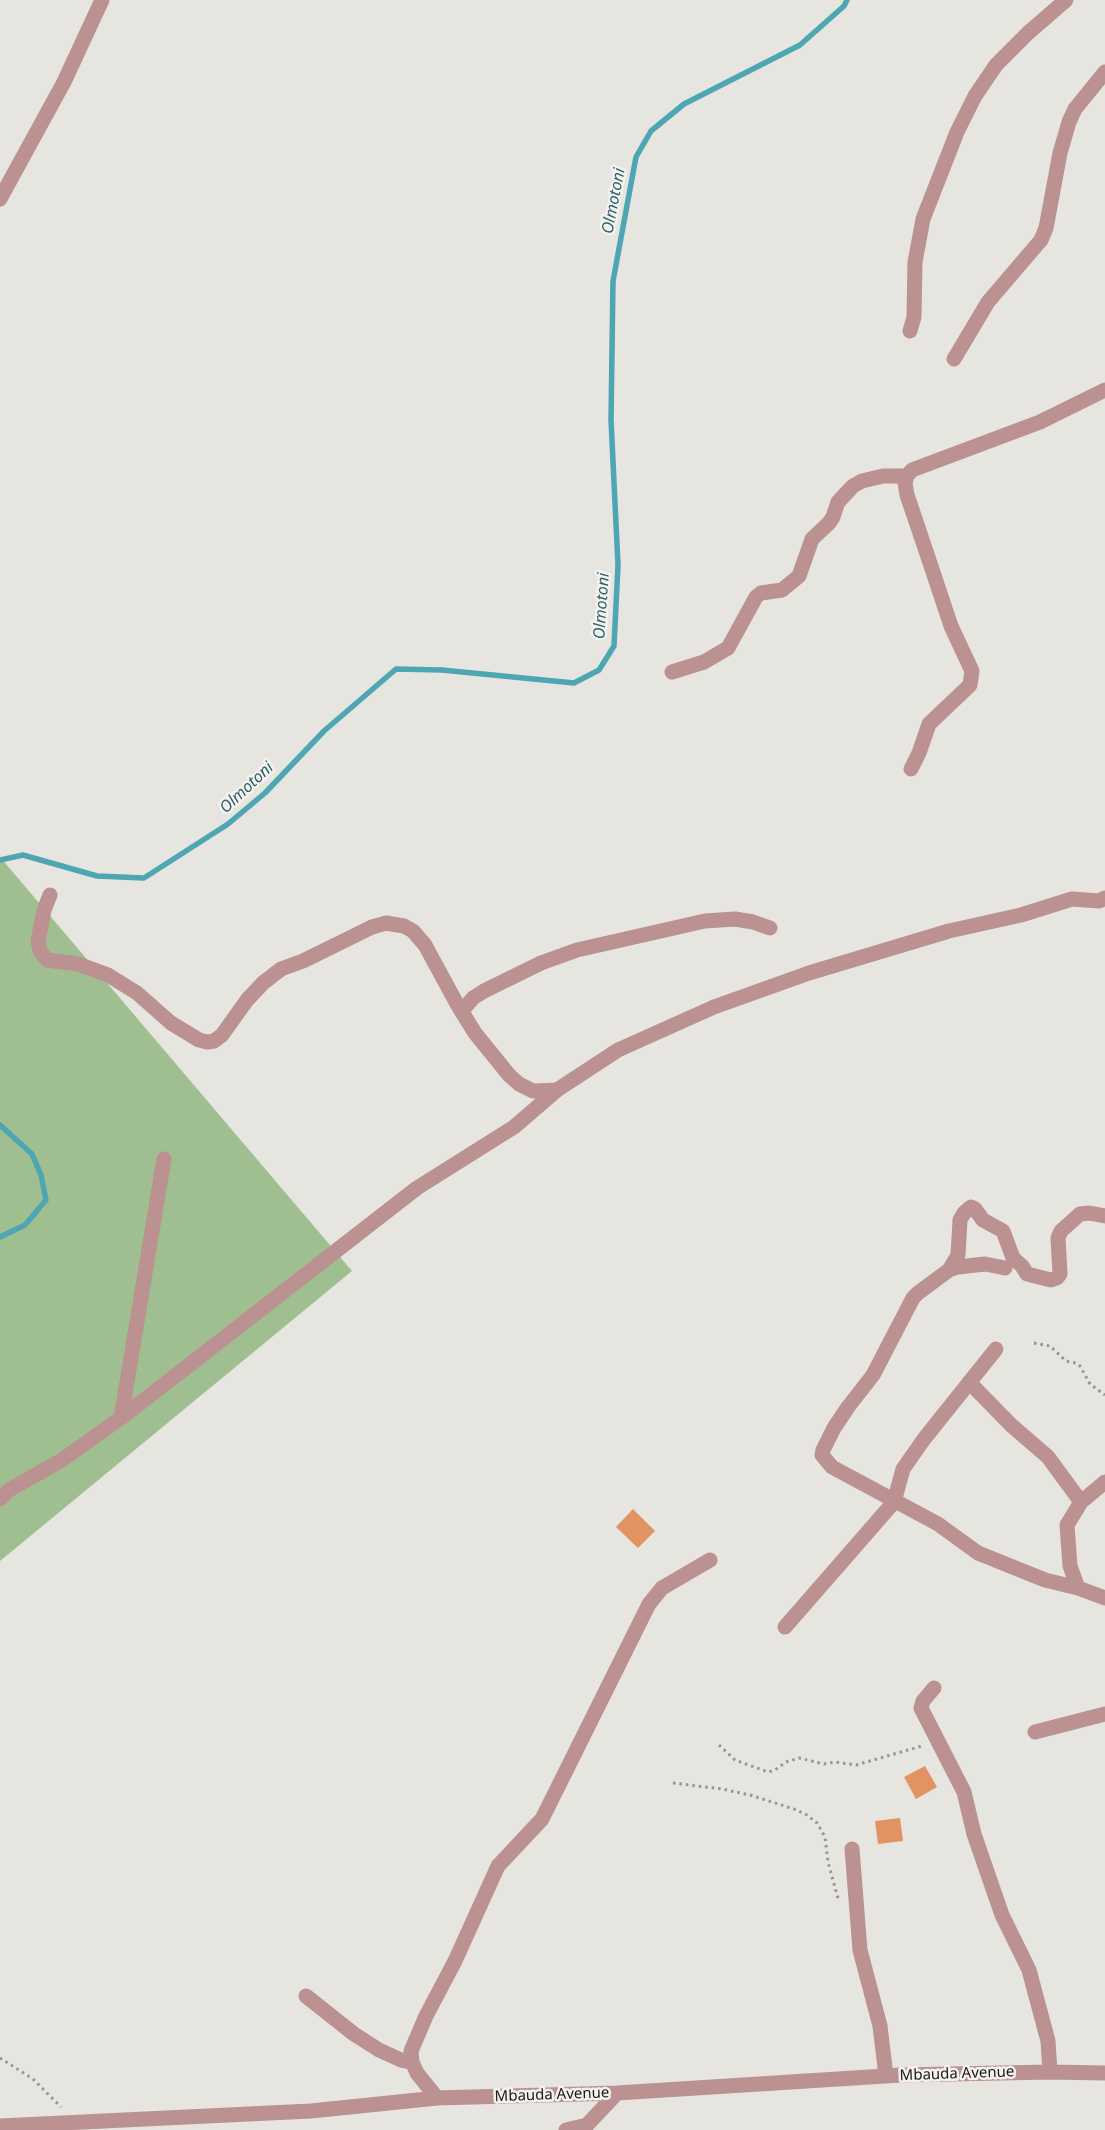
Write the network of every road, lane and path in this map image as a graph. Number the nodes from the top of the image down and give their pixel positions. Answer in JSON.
{"nodes":[{"id":1,"x":102,"y":0,"type":"edge"},
{"id":2,"x":1066,"y":0,"type":"edge"},
{"id":3,"x":1105,"y":72,"type":"edge"},
{"id":4,"x":0,"y":199,"type":"edge"},
{"id":5,"x":910,"y":331,"type":"dead end"},
{"id":6,"x":954,"y":359,"type":"dead end"},
{"id":7,"x":1105,"y":390,"type":"edge"},
{"id":8,"x":907,"y":476,"type":"junction"},
{"id":9,"x":672,"y":672,"type":"dead end"},
{"id":10,"x":911,"y":769,"type":"dead end"},
{"id":11,"x":50,"y":895,"type":"dead end"},
{"id":12,"x":1103,"y":900,"type":"edge"},
{"id":13,"x":770,"y":928,"type":"dead end"},
{"id":14,"x":462,"y":1011,"type":"junction"},
{"id":15,"x":557,"y":1090,"type":"junction"},
{"id":16,"x":164,"y":1159,"type":"dead end"},
{"id":17,"x":1105,"y":1216,"type":"edge"},
{"id":18,"x":1005,"y":1268,"type":"dead end"},
{"id":19,"x":949,"y":1270,"type":"junction"},
{"id":20,"x":1034,"y":1343,"type":"dead end"},
{"id":21,"x":996,"y":1349,"type":"dead end"},
{"id":22,"x":969,"y":1382,"type":"junction"},
{"id":23,"x":1105,"y":1395,"type":"edge"},
{"id":24,"x":121,"y":1418,"type":"junction"},
{"id":25,"x":1105,"y":1482,"type":"edge"},
{"id":26,"x":0,"y":1499,"type":"edge"},
{"id":27,"x":894,"y":1502,"type":"junction"},
{"id":28,"x":1082,"y":1502,"type":"junction"},
{"id":29,"x":710,"y":1560,"type":"dead end"},
{"id":30,"x":1078,"y":1588,"type":"junction"},
{"id":31,"x":1105,"y":1598,"type":"edge"},
{"id":32,"x":785,"y":1627,"type":"dead end"},
{"id":33,"x":934,"y":1688,"type":"dead end"},
{"id":34,"x":1105,"y":1714,"type":"edge"},
{"id":35,"x":1035,"y":1732,"type":"dead end"},
{"id":36,"x":719,"y":1745,"type":"dead end"},
{"id":37,"x":943,"y":1750,"type":"junction"},
{"id":38,"x":673,"y":1783,"type":"dead end"},
{"id":39,"x":852,"y":1849,"type":"dead end"},
{"id":40,"x":841,"y":1908,"type":"dead end"},
{"id":41,"x":306,"y":1996,"type":"dead end"},
{"id":42,"x":0,"y":2058,"type":"edge"},
{"id":43,"x":412,"y":2062,"type":"junction"},
{"id":44,"x":1050,"y":2072,"type":"junction"},
{"id":45,"x":1105,"y":2073,"type":"edge"},
{"id":46,"x":886,"y":2076,"type":"junction"},
{"id":47,"x":617,"y":2093,"type":"junction"},
{"id":48,"x":437,"y":2098,"type":"junction"},
{"id":49,"x":78,"y":2124,"type":"junction"},
{"id":50,"x":0,"y":2126,"type":"edge"},
{"id":51,"x":587,"y":2127,"type":"edge"},
{"id":52,"x":566,"y":2130,"type":"edge"}],
"edges":[{"from":1,"to":4,"type":"street"},
{"from":2,"to":5,"type":"street"},
{"from":3,"to":6,"type":"street"},
{"from":7,"to":8,"type":"street"},
{"from":8,"to":9,"type":"street"},
{"from":8,"to":10,"type":"street"},
{"from":11,"to":14,"type":"street"},
{"from":12,"to":15,"type":"street"},
{"from":13,"to":14,"type":"street"},
{"from":14,"to":15,"type":"street"},
{"from":15,"to":24,"type":"street"},
{"from":16,"to":24,"type":"street"},
{"from":17,"to":19,"type":"street"},
{"from":18,"to":19,"type":"street"},
{"from":19,"to":27,"type":"street"},
{"from":20,"to":23,"type":"path"},
{"from":21,"to":22,"type":"street"},
{"from":22,"to":27,"type":"street"},
{"from":22,"to":28,"type":"street"},
{"from":24,"to":26,"type":"street"},
{"from":25,"to":28,"type":"street"},
{"from":27,"to":30,"type":"street"},
{"from":27,"to":32,"type":"street"},
{"from":28,"to":30,"type":"street"},
{"from":29,"to":43,"type":"street"},
{"from":30,"to":31,"type":"street"},
{"from":33,"to":37,"type":"street"},
{"from":34,"to":35,"type":"street"},
{"from":36,"to":37,"type":"path"},
{"from":37,"to":44,"type":"street"},
{"from":38,"to":40,"type":"path"},
{"from":39,"to":46,"type":"street"},
{"from":41,"to":43,"type":"street"},
{"from":42,"to":49,"type":"path"},
{"from":43,"to":48,"type":"street"},
{"from":44,"to":45,"type":"street","name":"Mbauda Avenue"},
{"from":44,"to":46,"type":"street","name":"Mbauda Avenue"},
{"from":46,"to":47,"type":"street","name":"Mbauda Avenue"},
{"from":47,"to":48,"type":"street","name":"Mbauda Avenue"},
{"from":47,"to":51,"type":"street"},
{"from":48,"to":49,"type":"street","name":"Mbauda Avenue"},
{"from":49,"to":50,"type":"street","name":"Mbauda Avenue"},
{"from":51,"to":52,"type":"street"}]}
